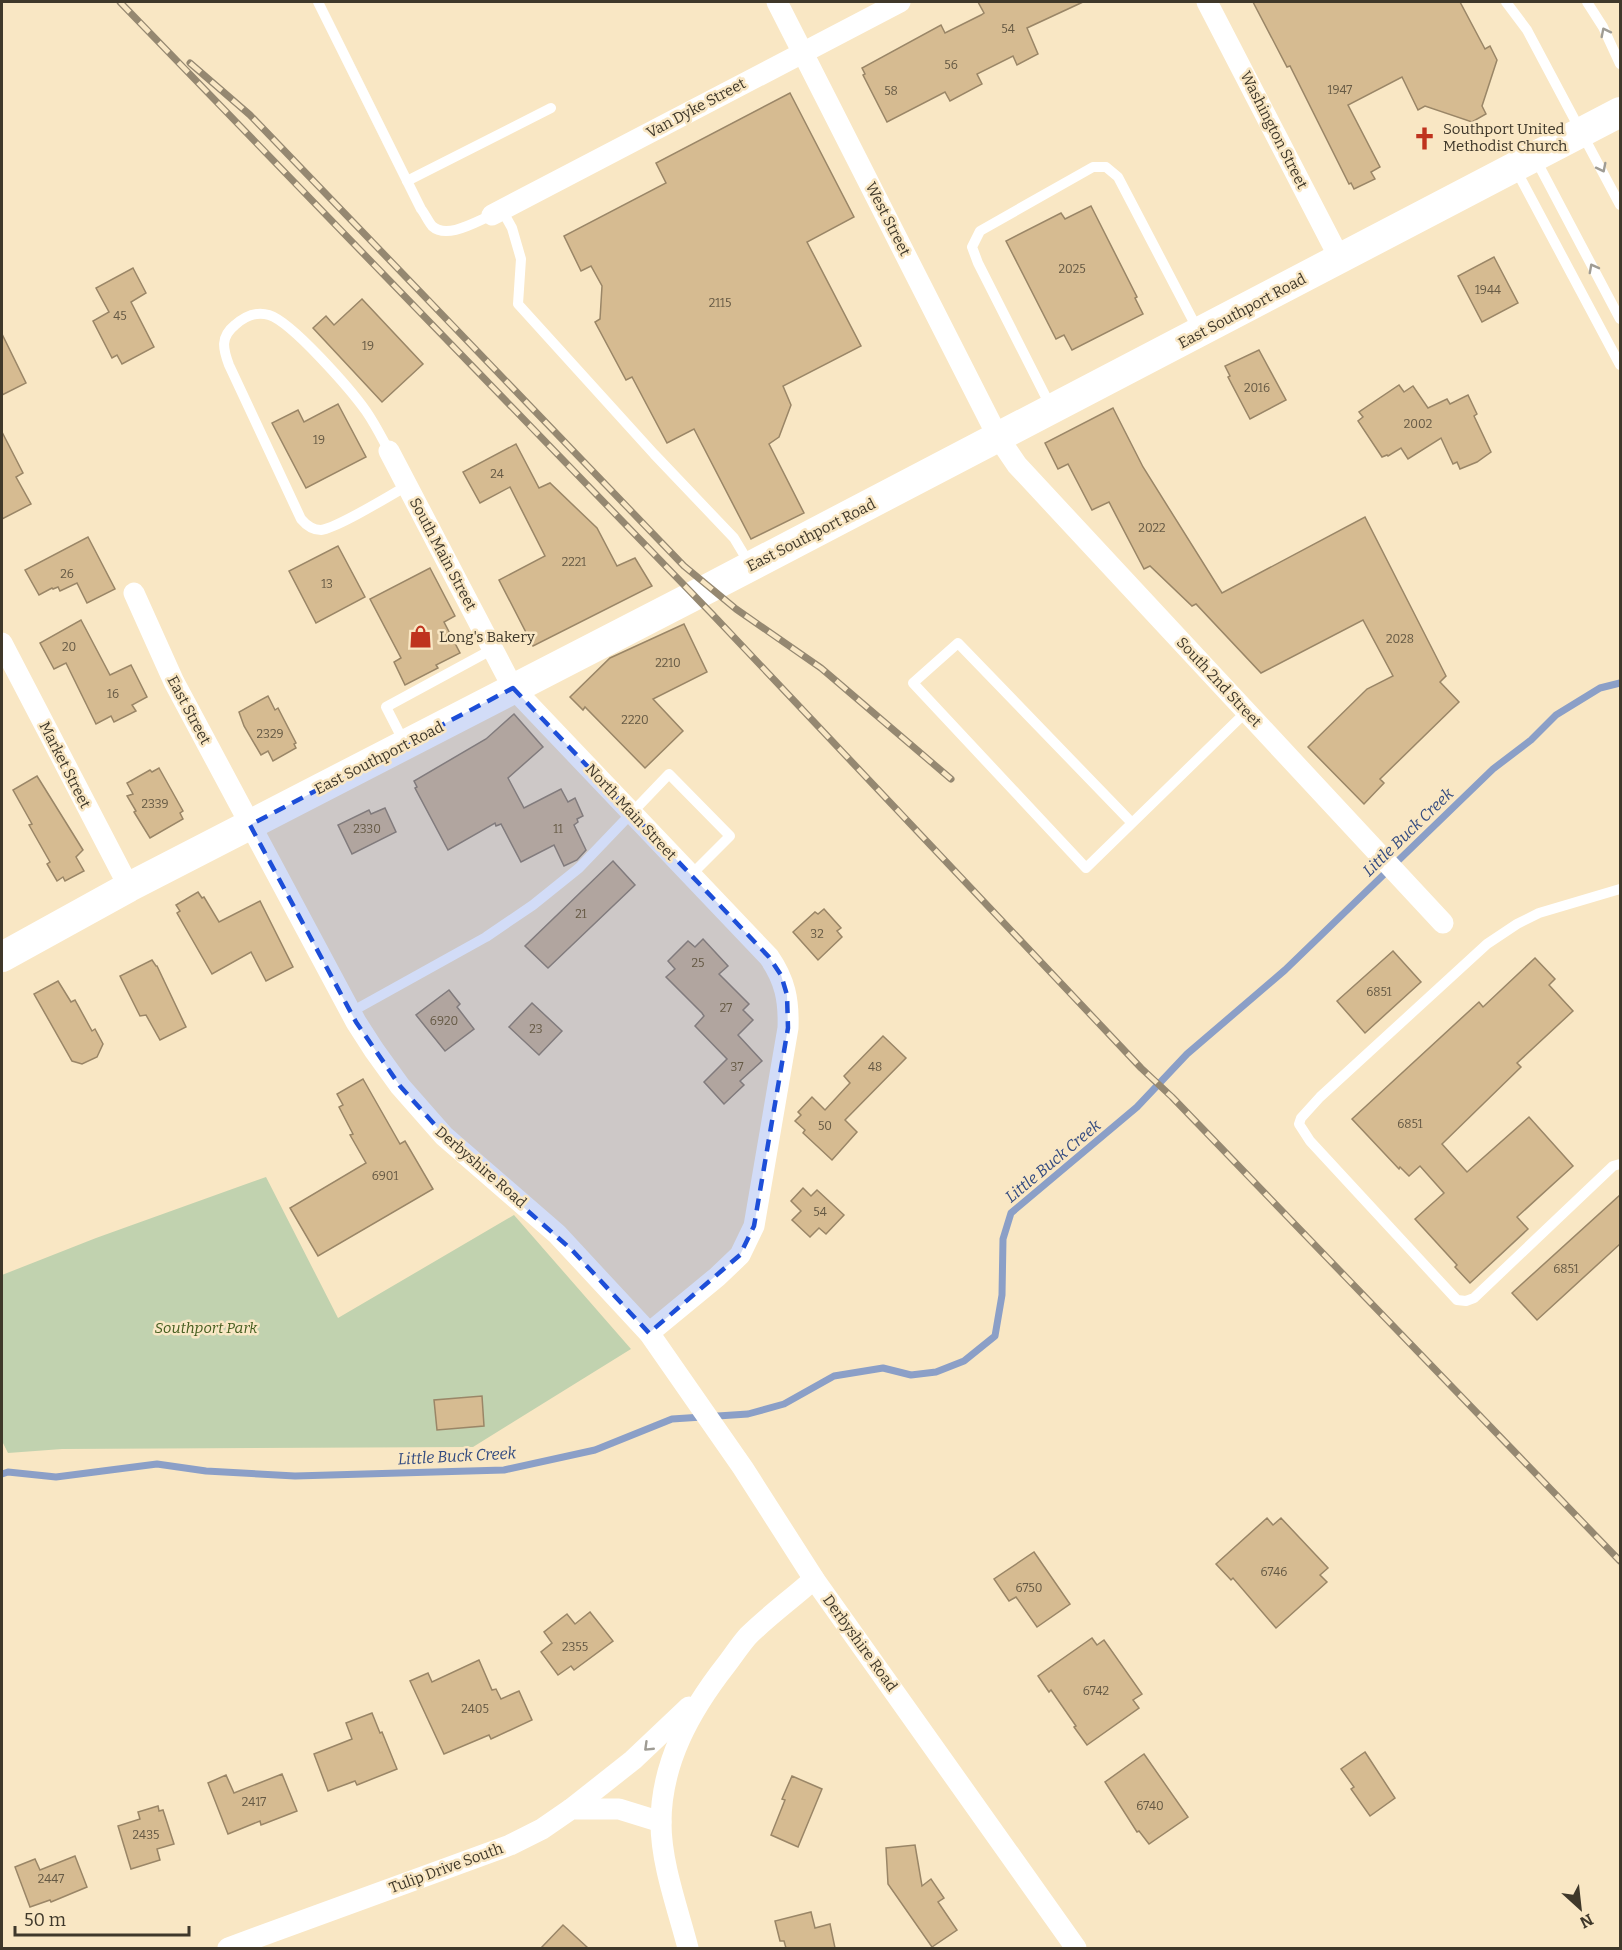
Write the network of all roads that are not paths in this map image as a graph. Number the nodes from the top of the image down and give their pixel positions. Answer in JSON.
{"nodes":[{"id":1,"x":318,"y":2,"type":"edge"},
{"id":2,"x":777,"y":2,"type":"edge"},
{"id":3,"x":900,"y":2,"type":"edge"},
{"id":4,"x":1208,"y":2,"type":"edge"},
{"id":5,"x":1506,"y":2,"type":"edge"},
{"id":6,"x":1587,"y":2,"type":"edge"},
{"id":7,"x":803,"y":52,"type":"junction"},
{"id":8,"x":1620,"y":64,"type":"edge"},
{"id":9,"x":551,"y":108,"type":"dead end"},
{"id":10,"x":1620,"y":112,"type":"edge"},
{"id":11,"x":1583,"y":132,"type":"junction"},
{"id":12,"x":1524,"y":163,"type":"junction"},
{"id":13,"x":407,"y":180,"type":"junction"},
{"id":14,"x":1620,"y":205,"type":"edge"},
{"id":15,"x":497,"y":212,"type":"junction"},
{"id":16,"x":1340,"y":259,"type":"junction"},
{"id":17,"x":1620,"y":319,"type":"edge"},
{"id":18,"x":1200,"y":333,"type":"junction"},
{"id":19,"x":1620,"y":365,"type":"edge"},
{"id":20,"x":1052,"y":410,"type":"junction"},
{"id":21,"x":998,"y":437,"type":"junction"},
{"id":22,"x":389,"y":451,"type":"joint"},
{"id":23,"x":408,"y":486,"type":"junction"},
{"id":24,"x":751,"y":566,"type":"junction"},
{"id":25,"x":134,"y":593,"type":"dead end"},
{"id":26,"x":2,"y":643,"type":"edge"},
{"id":27,"x":493,"y":649,"type":"junction"},
{"id":28,"x":513,"y":688,"type":"junction"},
{"id":29,"x":1247,"y":711,"type":"junction"},
{"id":30,"x":405,"y":744,"type":"junction"},
{"id":31,"x":631,"y":813,"type":"junction"},
{"id":32,"x":1132,"y":823,"type":"junction"},
{"id":33,"x":250,"y":825,"type":"junction"},
{"id":34,"x":690,"y":876,"type":"junction"},
{"id":35,"x":129,"y":887,"type":"junction"},
{"id":36,"x":1620,"y":889,"type":"edge"},
{"id":37,"x":1443,"y":923,"type":"dead end"},
{"id":38,"x":2,"y":957,"type":"edge"},
{"id":39,"x":351,"y":1011,"type":"junction"},
{"id":40,"x":1620,"y":1164,"type":"edge"},
{"id":41,"x":649,"y":1334,"type":"junction"},
{"id":42,"x":814,"y":1579,"type":"junction"},
{"id":43,"x":705,"y":1692,"type":"junction"},
{"id":44,"x":571,"y":1809,"type":"junction"},
{"id":45,"x":661,"y":1822,"type":"junction"},
{"id":46,"x":228,"y":1948,"type":"edge"},
{"id":47,"x":688,"y":1948,"type":"edge"},
{"id":48,"x":1076,"y":1948,"type":"edge"}],
"edges":[{"from":1,"to":13,"type":"lane"},
{"from":2,"to":7,"type":"street","name":"West Street"},
{"from":3,"to":7,"type":"street","name":"Van Dyke Street"},
{"from":4,"to":16,"type":"street","name":"Washington Street"},
{"from":5,"to":11,"type":"lane"},
{"from":8,"to":6,"type":"lane","one_way":true},
{"from":7,"to":15,"type":"street","name":"Van Dyke Street"},
{"from":7,"to":21,"type":"street","name":"West Street"},
{"from":9,"to":13,"type":"lane"},
{"from":10,"to":11,"type":"main road","name":"East Southport Road"},
{"from":11,"to":12,"type":"main road","name":"East Southport Road"},
{"from":11,"to":14,"type":"lane","one_way":true},
{"from":12,"to":16,"type":"main road","name":"East Southport Road"},
{"from":17,"to":12,"type":"lane","one_way":true},
{"from":12,"to":19,"type":"lane"},
{"from":13,"to":15,"type":"lane"},
{"from":15,"to":24,"type":"lane"},
{"from":16,"to":18,"type":"main road","name":"East Southport Road"},
{"from":18,"to":20,"type":"main road","name":"East Southport Road"},
{"from":18,"to":20,"type":"lane"},
{"from":20,"to":21,"type":"main road","name":"East Southport Road"},
{"from":21,"to":24,"type":"main road","name":"East Southport Road"},
{"from":21,"to":29,"type":"street","name":"South 2nd Street"},
{"from":22,"to":23,"type":"street","name":"South Main Street"},
{"from":22,"to":23,"type":"lane"},
{"from":23,"to":27,"type":"street","name":"South Main Street"},
{"from":24,"to":28,"type":"main road","name":"East Southport Road"},
{"from":25,"to":33,"type":"street","name":"East Street"},
{"from":26,"to":35,"type":"street","name":"Market Street"},
{"from":27,"to":28,"type":"street","name":"South Main Street"},
{"from":27,"to":30,"type":"lane"},
{"from":28,"to":30,"type":"main road","name":"East Southport Road"},
{"from":28,"to":31,"type":"street","name":"North Main Street"},
{"from":29,"to":32,"type":"lane"},
{"from":29,"to":37,"type":"street","name":"South 2nd Street"},
{"from":30,"to":33,"type":"main road","name":"East Southport Road"},
{"from":31,"to":34,"type":"street","name":"North Main Street"},
{"from":31,"to":34,"type":"lane"},
{"from":31,"to":39,"type":"lane"},
{"from":32,"to":32,"type":"lane"},
{"from":33,"to":35,"type":"main road","name":"East Southport Road"},
{"from":33,"to":39,"type":"street","name":"Derbyshire Road"},
{"from":34,"to":41,"type":"street","name":"North Main Street"},
{"from":35,"to":38,"type":"main road","name":"East Southport Road"},
{"from":36,"to":40,"type":"lane"},
{"from":39,"to":41,"type":"street","name":"Derbyshire Road"},
{"from":41,"to":42,"type":"street","name":"Derbyshire Road"},
{"from":42,"to":43,"type":"street"},
{"from":42,"to":48,"type":"street","name":"Derbyshire Road"},
{"from":43,"to":44,"type":"street","name":"Tulip Drive South","one_way":true},
{"from":43,"to":45,"type":"street"},
{"from":44,"to":45,"type":"street"},
{"from":44,"to":46,"type":"street","name":"Tulip Drive South"},
{"from":45,"to":47,"type":"street"}]}
